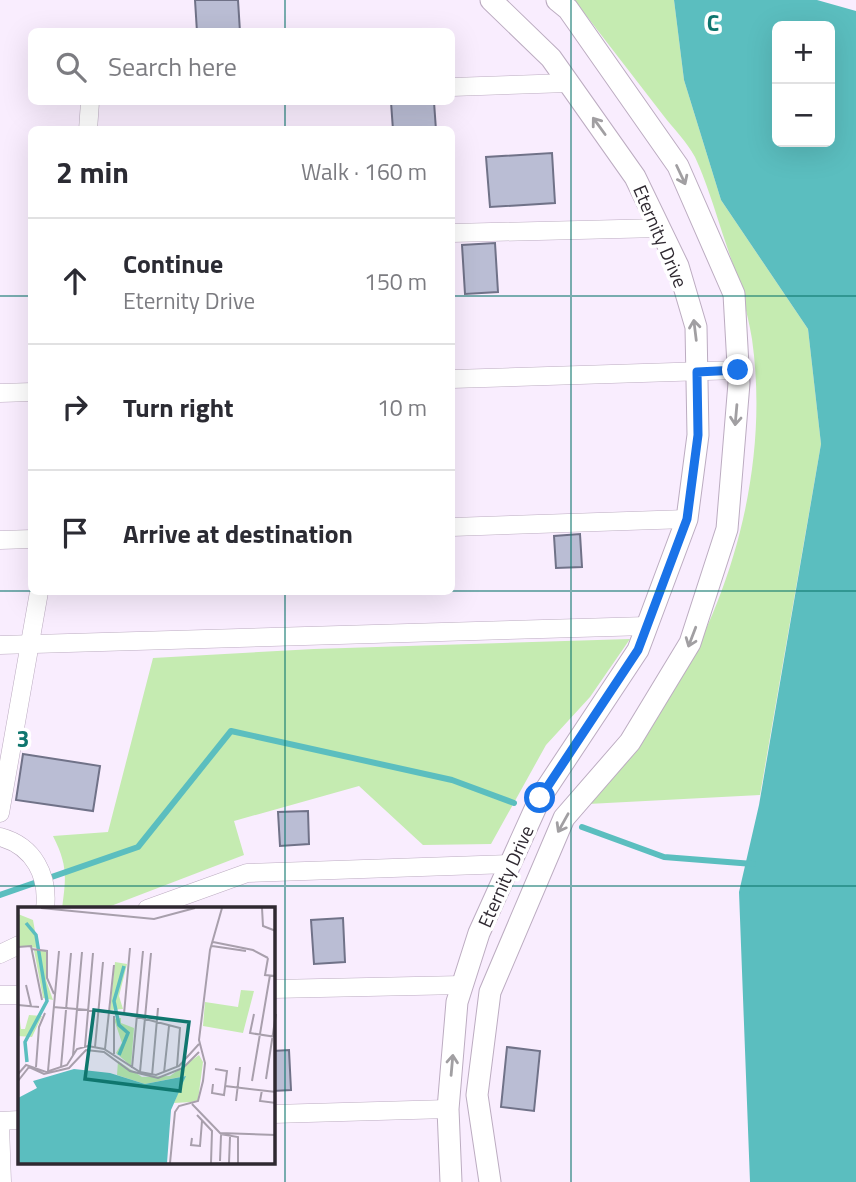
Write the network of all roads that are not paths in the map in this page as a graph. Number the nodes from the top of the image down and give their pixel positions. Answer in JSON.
{"nodes":[{"id":1,"x":491,"y":0,"type":"edge"},
{"id":2,"x":557,"y":0,"type":"edge"},
{"id":3,"x":569,"y":83,"type":"junction"},
{"id":4,"x":455,"y":87,"type":"edge"},
{"id":5,"x":90,"y":105,"type":"edge"},
{"id":6,"x":88,"y":126,"type":"edge"},
{"id":7,"x":660,"y":228,"type":"junction"},
{"id":8,"x":455,"y":233,"type":"edge"},
{"id":9,"x":738,"y":370,"type":"junction"},
{"id":10,"x":697,"y":372,"type":"junction"},
{"id":11,"x":455,"y":379,"type":"edge"},
{"id":12,"x":28,"y":392,"type":"edge"},
{"id":13,"x":0,"y":393,"type":"edge"},
{"id":14,"x":687,"y":519,"type":"junction"},
{"id":15,"x":455,"y":527,"type":"edge"},
{"id":16,"x":28,"y":539,"type":"edge"},
{"id":17,"x":0,"y":540,"type":"edge"},
{"id":18,"x":39,"y":595,"type":"edge"},
{"id":19,"x":647,"y":626,"type":"junction"},
{"id":20,"x":31,"y":644,"type":"junction"},
{"id":21,"x":0,"y":645,"type":"edge"},
{"id":22,"x":0,"y":810,"type":"edge"},
{"id":23,"x":0,"y":837,"type":"edge"},
{"id":24,"x":510,"y":864,"type":"junction"},
{"id":25,"x":45,"y":907,"type":"edge"},
{"id":26,"x":153,"y":907,"type":"edge"},
{"id":27,"x":18,"y":945,"type":"edge"},
{"id":28,"x":0,"y":954,"type":"edge"},
{"id":29,"x":462,"y":985,"type":"junction"},
{"id":30,"x":275,"y":989,"type":"edge"},
{"id":31,"x":0,"y":995,"type":"edge"},
{"id":32,"x":18,"y":995,"type":"edge"},
{"id":33,"x":448,"y":1109,"type":"junction"},
{"id":34,"x":275,"y":1114,"type":"edge"},
{"id":35,"x":18,"y":1120,"type":"edge"},
{"id":36,"x":0,"y":1123,"type":"edge"},
{"id":37,"x":2,"y":1182,"type":"edge"},
{"id":38,"x":451,"y":1182,"type":"edge"},
{"id":39,"x":490,"y":1182,"type":"edge"}],
"edges":[{"from":1,"to":3,"type":"street","name":"Eternity Drive"},
{"from":2,"to":9,"type":"street","name":"Eternity Drive","one_way":true},
{"from":3,"to":4,"type":"street"},
{"from":7,"to":3,"type":"street","name":"Eternity Drive","one_way":true},
{"from":5,"to":6,"type":"street"},
{"from":7,"to":8,"type":"street"},
{"from":10,"to":7,"type":"street","name":"Eternity Drive","one_way":true},
{"from":9,"to":10,"type":"street"},
{"from":9,"to":39,"type":"street","name":"Eternity Drive","one_way":true},
{"from":10,"to":11,"type":"street"},
{"from":10,"to":14,"type":"street","name":"Eternity Drive"},
{"from":12,"to":13,"type":"street"},
{"from":14,"to":15,"type":"street"},
{"from":14,"to":19,"type":"street","name":"Eternity Drive"},
{"from":16,"to":17,"type":"street"},
{"from":18,"to":20,"type":"street"},
{"from":19,"to":20,"type":"street"},
{"from":19,"to":24,"type":"street","name":"Eternity Drive"},
{"from":20,"to":21,"type":"street"},
{"from":20,"to":22,"type":"street"},
{"from":23,"to":25,"type":"street"},
{"from":24,"to":26,"type":"street"},
{"from":24,"to":29,"type":"street","name":"Eternity Drive"},
{"from":27,"to":28,"type":"street"},
{"from":29,"to":30,"type":"street"},
{"from":33,"to":29,"type":"street","name":"Eternity Drive","one_way":true},
{"from":31,"to":32,"type":"street"},
{"from":33,"to":34,"type":"street"},
{"from":33,"to":38,"type":"street","name":"Eternity Drive"},
{"from":35,"to":36,"type":"street"},
{"from":36,"to":37,"type":"street"}]}
